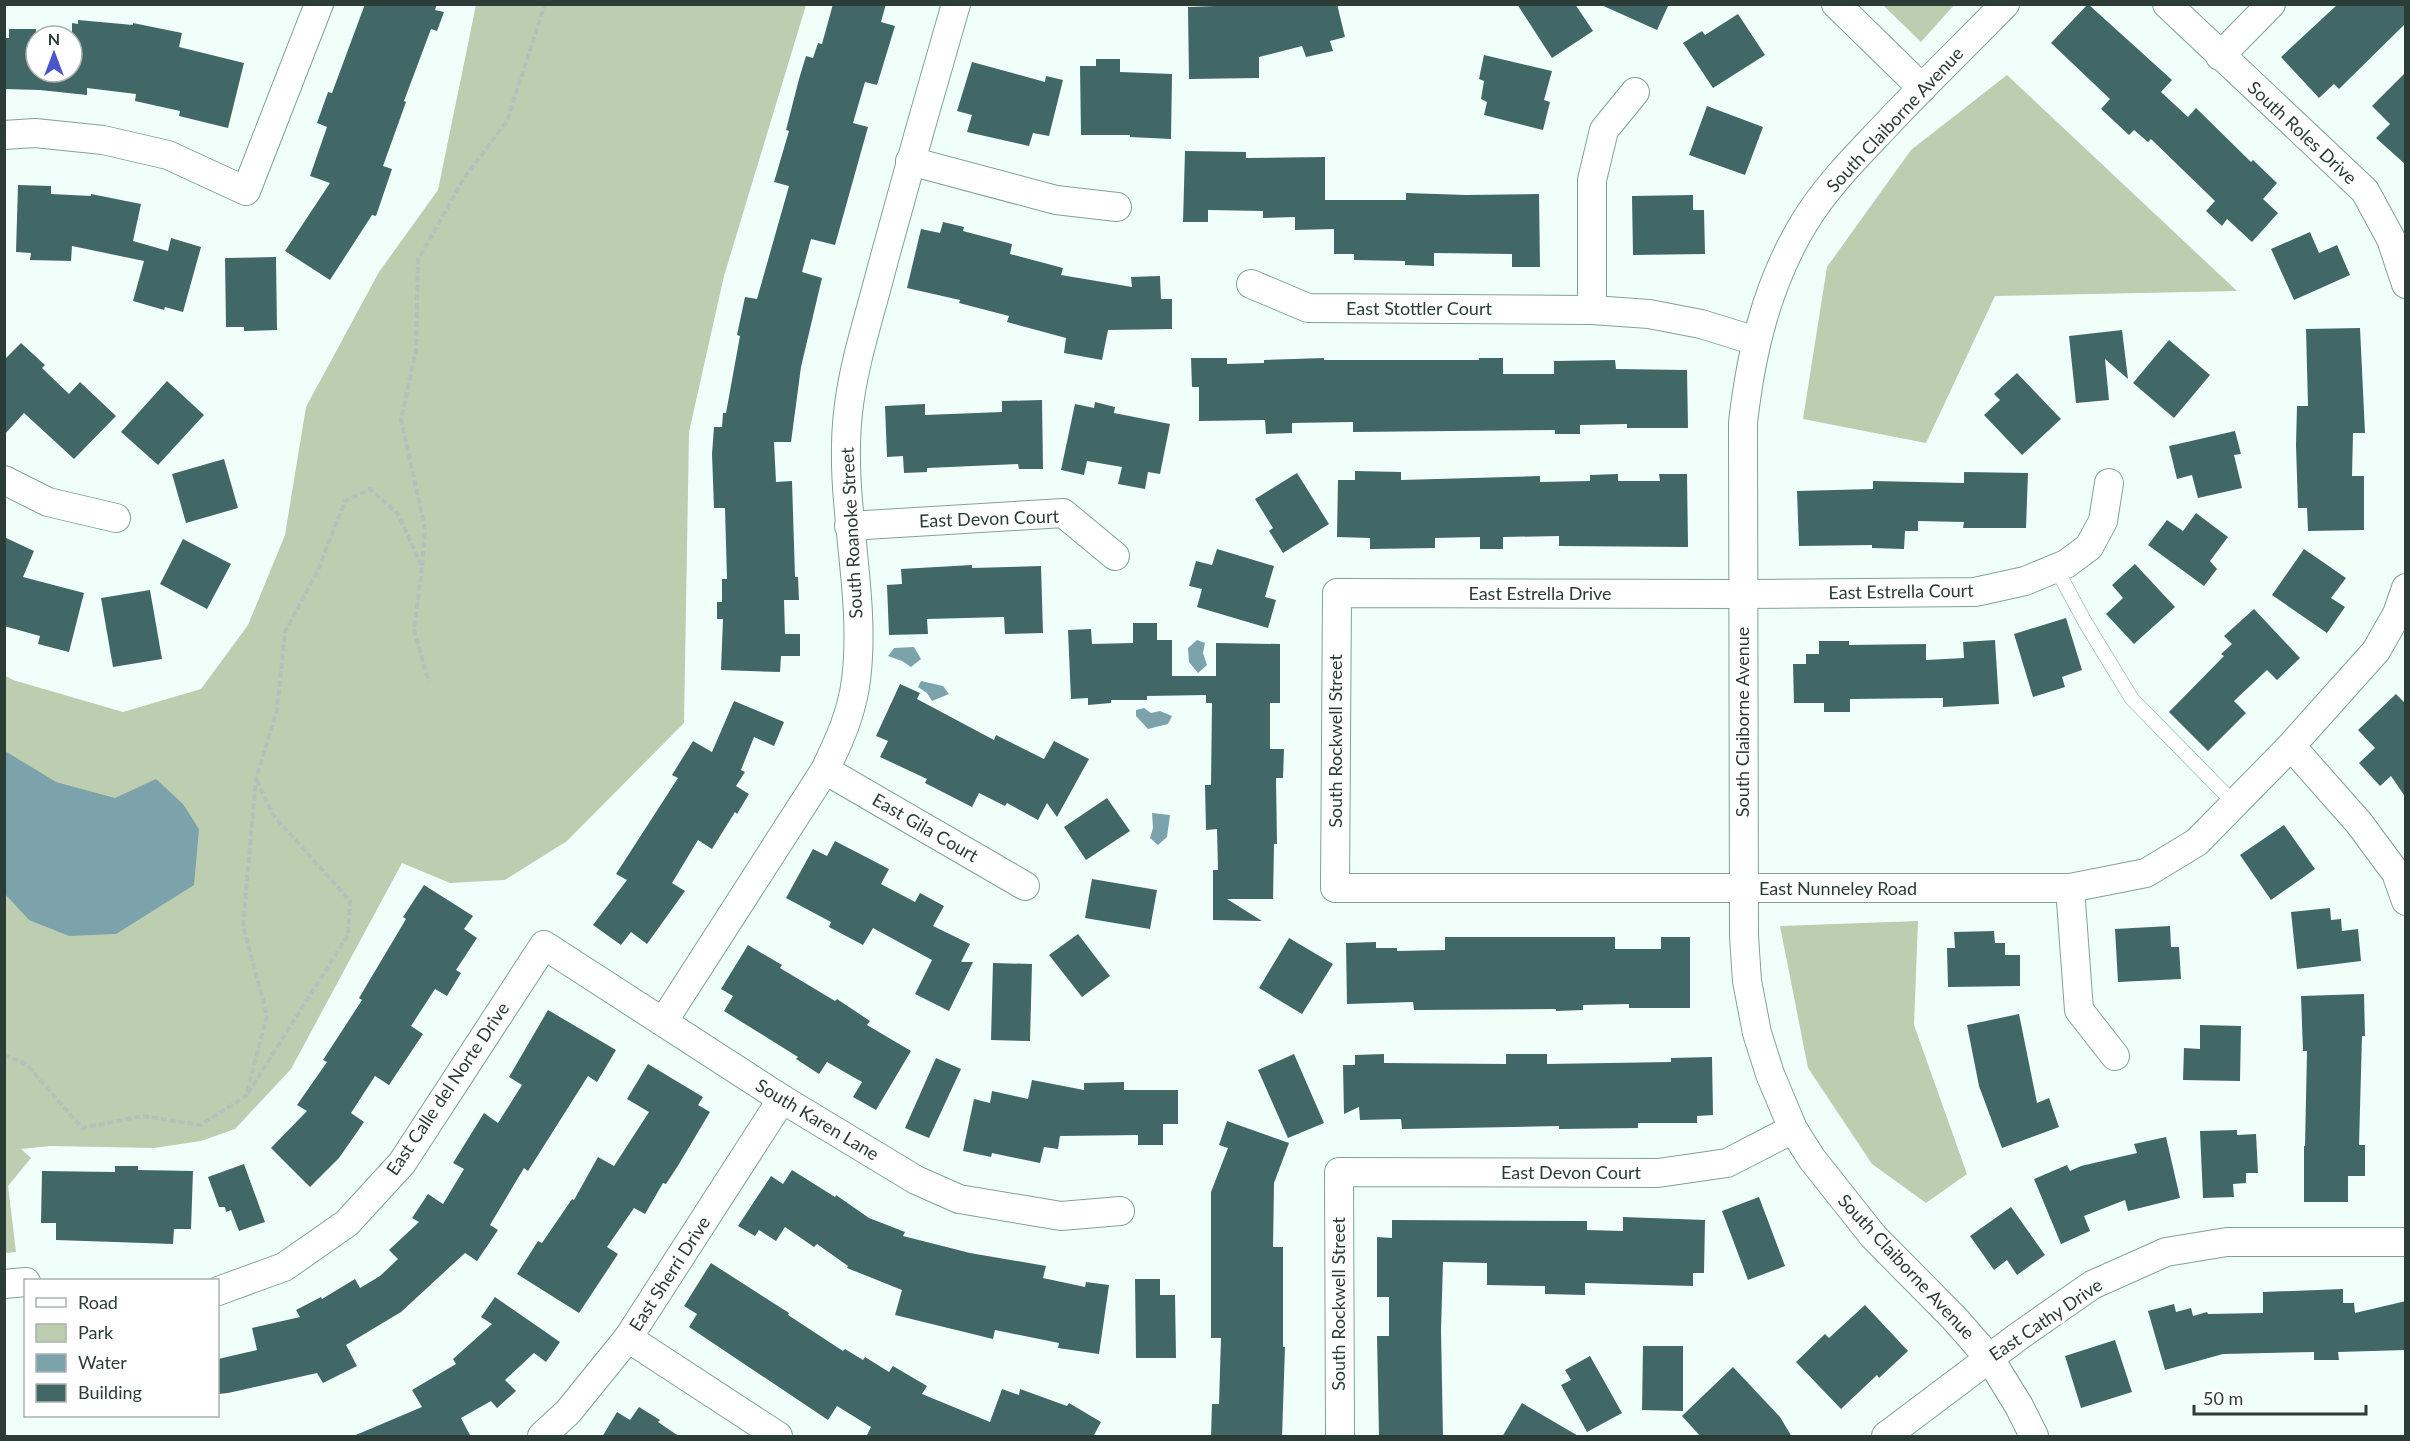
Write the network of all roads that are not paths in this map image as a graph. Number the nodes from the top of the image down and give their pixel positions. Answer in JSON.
{"nodes":[{"id":1,"x":319,"y":4,"type":"edge"},
{"id":2,"x":956,"y":4,"type":"edge"},
{"id":3,"x":1836,"y":4,"type":"edge"},
{"id":4,"x":2005,"y":4,"type":"edge"},
{"id":5,"x":2167,"y":4,"type":"edge"},
{"id":6,"x":2271,"y":4,"type":"edge"},
{"id":7,"x":2220,"y":56,"type":"junction"},
{"id":8,"x":1922,"y":88,"type":"junction"},
{"id":9,"x":1635,"y":92,"type":"dead end"},
{"id":10,"x":4,"y":135,"type":"edge"},
{"id":11,"x":910,"y":161,"type":"junction"},
{"id":12,"x":1117,"y":207,"type":"dead end"},
{"id":13,"x":1251,"y":284,"type":"dead end"},
{"id":14,"x":2406,"y":284,"type":"edge"},
{"id":15,"x":1592,"y":310,"type":"junction"},
{"id":16,"x":1756,"y":341,"type":"junction"},
{"id":17,"x":4,"y":480,"type":"edge"},
{"id":18,"x":2109,"y":483,"type":"dead end"},
{"id":19,"x":116,"y":518,"type":"dead end"},
{"id":20,"x":849,"y":526,"type":"junction"},
{"id":21,"x":1115,"y":556,"type":"dead end"},
{"id":22,"x":2056,"y":568,"type":"junction"},
{"id":23,"x":2406,"y":588,"type":"edge"},
{"id":24,"x":1337,"y":593,"type":"joint"},
{"id":25,"x":1743,"y":594,"type":"junction"},
{"id":26,"x":2291,"y":746,"type":"junction"},
{"id":27,"x":825,"y":770,"type":"junction"},
{"id":28,"x":2235,"y":804,"type":"junction"},
{"id":29,"x":1025,"y":886,"type":"dead end"},
{"id":30,"x":1335,"y":888,"type":"joint"},
{"id":31,"x":2070,"y":888,"type":"junction"},
{"id":32,"x":1743,"y":890,"type":"junction"},
{"id":33,"x":2406,"y":901,"type":"edge"},
{"id":34,"x":544,"y":945,"type":"joint"},
{"id":35,"x":663,"y":1022,"type":"junction"},
{"id":36,"x":2115,"y":1056,"type":"dead end"},
{"id":37,"x":782,"y":1099,"type":"junction"},
{"id":38,"x":1793,"y":1129,"type":"junction"},
{"id":39,"x":1339,"y":1172,"type":"joint"},
{"id":40,"x":1120,"y":1211,"type":"dead end"},
{"id":41,"x":2406,"y":1242,"type":"edge"},
{"id":42,"x":24,"y":1282,"type":"edge"},
{"id":43,"x":4,"y":1284,"type":"edge"},
{"id":44,"x":219,"y":1291,"type":"edge"},
{"id":45,"x":628,"y":1338,"type":"junction"},
{"id":46,"x":1989,"y":1359,"type":"junction"},
{"id":47,"x":542,"y":1437,"type":"edge"},
{"id":48,"x":778,"y":1437,"type":"edge"},
{"id":49,"x":1340,"y":1437,"type":"edge"},
{"id":50,"x":1886,"y":1437,"type":"edge"},
{"id":51,"x":2034,"y":1437,"type":"edge"}],
"edges":[{"from":1,"to":10,"type":"street"},
{"from":2,"to":11,"type":"street","name":"South Roanoke Street"},
{"from":3,"to":8,"type":"street"},
{"from":4,"to":8,"type":"street","name":"South Claiborne Avenue"},
{"from":5,"to":7,"type":"street","name":"South Roles Drive"},
{"from":6,"to":7,"type":"street"},
{"from":7,"to":14,"type":"street","name":"South Roles Drive"},
{"from":8,"to":16,"type":"street","name":"South Claiborne Avenue"},
{"from":9,"to":15,"type":"street"},
{"from":11,"to":12,"type":"street"},
{"from":11,"to":20,"type":"street","name":"South Roanoke Street"},
{"from":13,"to":15,"type":"street","name":"East Stottler Court"},
{"from":15,"to":16,"type":"street","name":"East Stottler Court"},
{"from":16,"to":25,"type":"street","name":"South Claiborne Avenue"},
{"from":17,"to":19,"type":"street"},
{"from":18,"to":22,"type":"street","name":"East Estrella Court"},
{"from":20,"to":21,"type":"street","name":"East Devon Court"},
{"from":20,"to":27,"type":"street","name":"South Roanoke Street"},
{"from":22,"to":25,"type":"street","name":"East Estrella Court"},
{"from":22,"to":28,"type":"lane"},
{"from":23,"to":26,"type":"street"},
{"from":24,"to":25,"type":"street","name":"East Estrella Drive"},
{"from":24,"to":30,"type":"street","name":"South Rockwell Street"},
{"from":25,"to":32,"type":"street","name":"South Claiborne Avenue"},
{"from":26,"to":28,"type":"street","name":"East Nunneley Road"},
{"from":26,"to":33,"type":"street"},
{"from":27,"to":29,"type":"street","name":"East Gila Court"},
{"from":27,"to":35,"type":"street","name":"South Roanoke Street"},
{"from":28,"to":31,"type":"street","name":"East Nunneley Road"},
{"from":30,"to":32,"type":"street","name":"East Nunneley Road"},
{"from":31,"to":32,"type":"street","name":"East Nunneley Road"},
{"from":31,"to":36,"type":"street"},
{"from":32,"to":38,"type":"street","name":"South Claiborne Avenue"},
{"from":34,"to":35,"type":"street","name":"South Karen Lane"},
{"from":34,"to":44,"type":"street","name":"East Calle del Norte Drive"},
{"from":35,"to":37,"type":"street","name":"South Karen Lane"},
{"from":37,"to":40,"type":"street","name":"South Karen Lane"},
{"from":37,"to":45,"type":"street","name":"East Sherri Drive"},
{"from":38,"to":39,"type":"street","name":"East Devon Court"},
{"from":38,"to":46,"type":"street","name":"South Claiborne Avenue"},
{"from":39,"to":49,"type":"street","name":"South Rockwell Street"},
{"from":41,"to":46,"type":"street","name":"East Cathy Drive"},
{"from":42,"to":43,"type":"street"},
{"from":45,"to":47,"type":"street","name":"East Sherri Drive"},
{"from":45,"to":48,"type":"street"},
{"from":46,"to":50,"type":"street","name":"East Cathy Drive"},
{"from":46,"to":51,"type":"street","name":"South Claiborne Avenue"}]}
